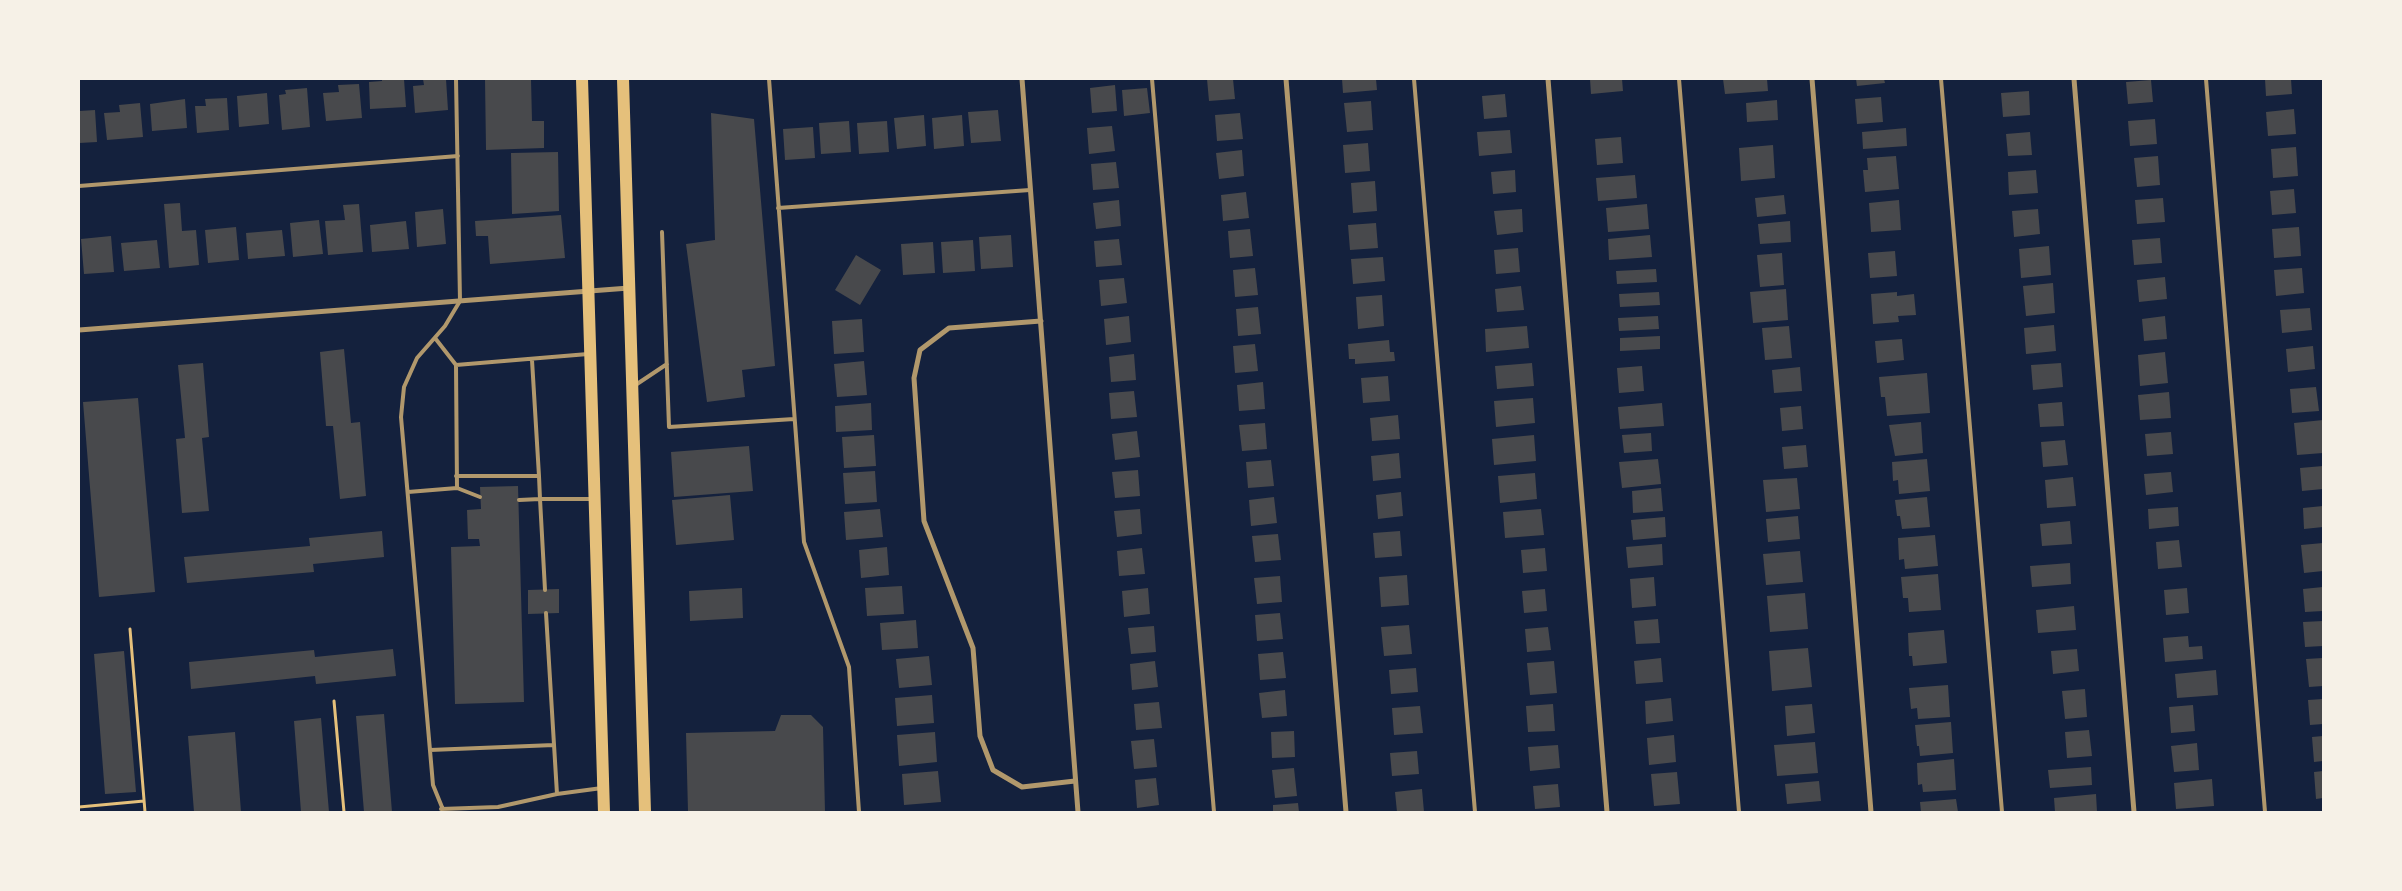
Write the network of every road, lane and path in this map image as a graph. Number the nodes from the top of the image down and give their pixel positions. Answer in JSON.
{"nodes":[{"id":1,"x":456,"y":79,"type":"edge"},
{"id":2,"x":582,"y":79,"type":"edge"},
{"id":3,"x":623,"y":79,"type":"edge"},
{"id":4,"x":769,"y":79,"type":"edge"},
{"id":5,"x":1022,"y":79,"type":"edge"},
{"id":6,"x":1152,"y":79,"type":"edge"},
{"id":7,"x":1286,"y":79,"type":"edge"},
{"id":8,"x":1414,"y":79,"type":"edge"},
{"id":9,"x":1548,"y":79,"type":"edge"},
{"id":10,"x":1679,"y":79,"type":"edge"},
{"id":11,"x":1812,"y":79,"type":"edge"},
{"id":12,"x":1941,"y":79,"type":"edge"},
{"id":13,"x":2074,"y":79,"type":"edge"},
{"id":14,"x":2206,"y":79,"type":"edge"},
{"id":15,"x":458,"y":156,"type":"junction"},
{"id":16,"x":79,"y":186,"type":"edge"},
{"id":17,"x":1030,"y":190,"type":"junction"},
{"id":18,"x":778,"y":208,"type":"junction"},
{"id":19,"x":662,"y":232,"type":"dead end"},
{"id":20,"x":630,"y":288,"type":"junction"},
{"id":21,"x":588,"y":291,"type":"junction"},
{"id":22,"x":460,"y":301,"type":"junction"},
{"id":23,"x":1041,"y":321,"type":"junction"},
{"id":24,"x":79,"y":330,"type":"edge"},
{"id":25,"x":435,"y":338,"type":"junction"},
{"id":26,"x":590,"y":354,"type":"junction"},
{"id":27,"x":532,"y":360,"type":"junction"},
{"id":28,"x":456,"y":364,"type":"junction"},
{"id":29,"x":667,"y":364,"type":"junction"},
{"id":30,"x":632,"y":387,"type":"junction"},
{"id":31,"x":794,"y":418,"type":"junction"},
{"id":32,"x":456,"y":476,"type":"junction"},
{"id":33,"x":538,"y":476,"type":"junction"},
{"id":34,"x":457,"y":488,"type":"junction"},
{"id":35,"x":408,"y":492,"type":"junction"},
{"id":36,"x":480,"y":497,"type":"dead end"},
{"id":37,"x":540,"y":499,"type":"junction"},
{"id":38,"x":594,"y":499,"type":"junction"},
{"id":39,"x":519,"y":500,"type":"dead end"},
{"id":40,"x":545,"y":590,"type":"dead end"},
{"id":41,"x":546,"y":613,"type":"dead end"},
{"id":42,"x":130,"y":629,"type":"dead end"},
{"id":43,"x":334,"y":701,"type":"dead end"},
{"id":44,"x":554,"y":745,"type":"junction"},
{"id":45,"x":430,"y":750,"type":"junction"},
{"id":46,"x":1075,"y":781,"type":"junction"},
{"id":47,"x":604,"y":788,"type":"junction"},
{"id":48,"x":557,"y":794,"type":"junction"},
{"id":49,"x":144,"y":801,"type":"junction"},
{"id":50,"x":79,"y":807,"type":"edge"},
{"id":51,"x":443,"y":811,"type":"edge"},
{"id":52,"x":145,"y":812,"type":"edge"},
{"id":53,"x":344,"y":812,"type":"edge"},
{"id":54,"x":604,"y":812,"type":"edge"},
{"id":55,"x":645,"y":812,"type":"edge"},
{"id":56,"x":859,"y":812,"type":"edge"},
{"id":57,"x":1078,"y":812,"type":"edge"},
{"id":58,"x":1214,"y":812,"type":"edge"},
{"id":59,"x":1346,"y":812,"type":"edge"},
{"id":60,"x":1475,"y":812,"type":"edge"},
{"id":61,"x":1607,"y":812,"type":"edge"},
{"id":62,"x":1739,"y":812,"type":"edge"},
{"id":63,"x":1871,"y":812,"type":"edge"},
{"id":64,"x":2002,"y":812,"type":"edge"},
{"id":65,"x":2134,"y":812,"type":"edge"},
{"id":66,"x":2265,"y":812,"type":"edge"}],
"edges":[{"from":1,"to":15,"type":"lane"},
{"from":2,"to":21,"type":"main road"},
{"from":3,"to":20,"type":"main road"},
{"from":4,"to":18,"type":"lane"},
{"from":5,"to":17,"type":"street"},
{"from":6,"to":58,"type":"lane"},
{"from":7,"to":59,"type":"street"},
{"from":8,"to":60,"type":"lane"},
{"from":9,"to":61,"type":"street"},
{"from":10,"to":62,"type":"lane"},
{"from":11,"to":63,"type":"street"},
{"from":12,"to":64,"type":"lane"},
{"from":13,"to":65,"type":"street"},
{"from":14,"to":66,"type":"lane"},
{"from":15,"to":16,"type":"lane"},
{"from":15,"to":22,"type":"lane"},
{"from":17,"to":18,"type":"lane"},
{"from":17,"to":23,"type":"street"},
{"from":18,"to":31,"type":"lane"},
{"from":19,"to":29,"type":"lane"},
{"from":20,"to":21,"type":"street"},
{"from":20,"to":30,"type":"main road"},
{"from":21,"to":22,"type":"street"},
{"from":21,"to":26,"type":"main road"},
{"from":22,"to":24,"type":"street"},
{"from":22,"to":25,"type":"lane"},
{"from":23,"to":46,"type":"street"},
{"from":23,"to":46,"type":"street"},
{"from":25,"to":28,"type":"lane"},
{"from":25,"to":35,"type":"lane"},
{"from":26,"to":27,"type":"lane"},
{"from":26,"to":38,"type":"main road"},
{"from":27,"to":28,"type":"lane"},
{"from":27,"to":33,"type":"lane"},
{"from":28,"to":32,"type":"lane"},
{"from":29,"to":30,"type":"lane"},
{"from":29,"to":31,"type":"lane"},
{"from":30,"to":55,"type":"main road"},
{"from":31,"to":56,"type":"lane"},
{"from":32,"to":33,"type":"lane"},
{"from":32,"to":34,"type":"lane"},
{"from":33,"to":37,"type":"lane"},
{"from":34,"to":35,"type":"lane"},
{"from":34,"to":36,"type":"lane"},
{"from":35,"to":45,"type":"lane"},
{"from":37,"to":38,"type":"lane"},
{"from":37,"to":39,"type":"lane"},
{"from":37,"to":40,"type":"lane"},
{"from":38,"to":47,"type":"main road"},
{"from":41,"to":44,"type":"lane"},
{"from":42,"to":49,"type":"path"},
{"from":43,"to":53,"type":"path"},
{"from":44,"to":45,"type":"lane"},
{"from":44,"to":48,"type":"lane"},
{"from":45,"to":51,"type":"lane"},
{"from":46,"to":57,"type":"street"},
{"from":47,"to":48,"type":"lane"},
{"from":47,"to":54,"type":"main road"},
{"from":48,"to":51,"type":"lane"},
{"from":49,"to":50,"type":"path"},
{"from":49,"to":52,"type":"path"}]}
